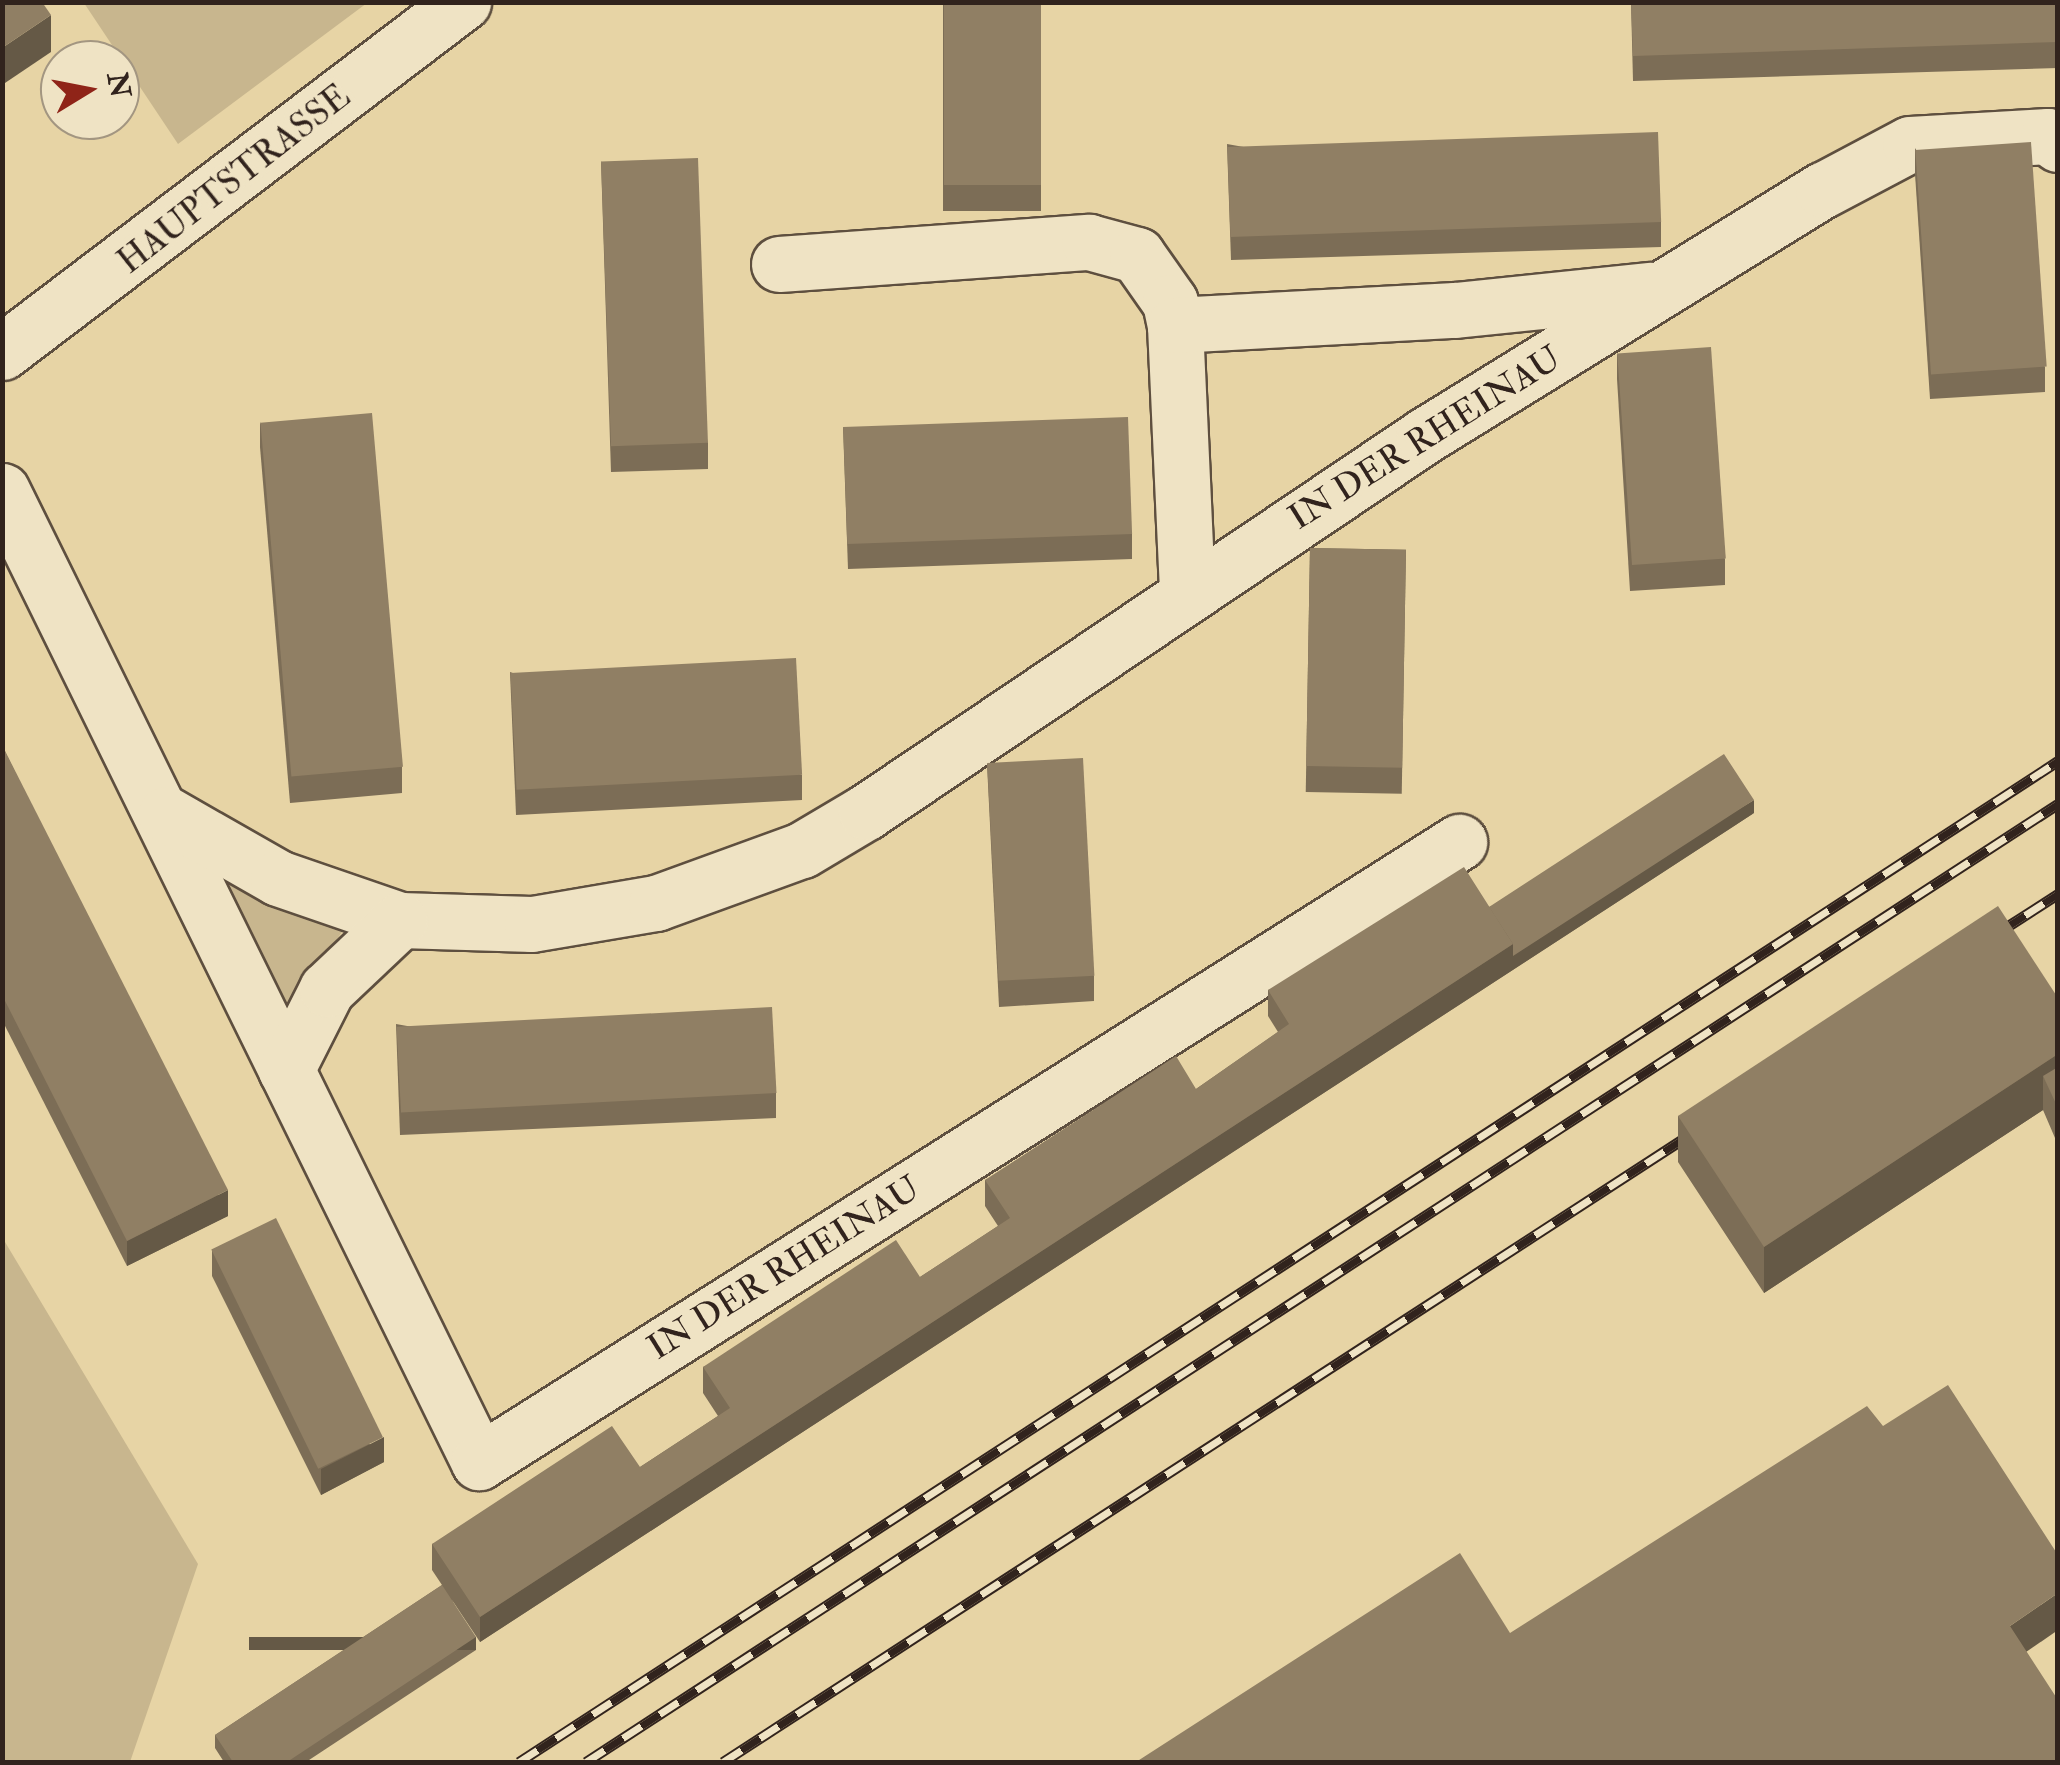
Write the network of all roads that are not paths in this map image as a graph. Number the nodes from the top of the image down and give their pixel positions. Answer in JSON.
{"nodes":[{"id":1,"x":463,"y":2,"type":"edge"},
{"id":2,"x":2058,"y":144,"type":"edge"},
{"id":3,"x":779,"y":264,"type":"dead end"},
{"id":4,"x":1664,"y":289,"type":"junction"},
{"id":5,"x":1175,"y":325,"type":"junction"},
{"id":6,"x":2,"y":352,"type":"edge"},
{"id":7,"x":2,"y":491,"type":"edge"},
{"id":8,"x":1187,"y":590,"type":"junction"},
{"id":9,"x":166,"y":814,"type":"junction"},
{"id":10,"x":1459,"y":842,"type":"dead end"},
{"id":11,"x":400,"y":920,"type":"junction"},
{"id":12,"x":286,"y":1070,"type":"junction"}],
"edges":[{"from":1,"to":6,"type":"street","name":"HAUPTSTRASSE"},
{"from":2,"to":4,"type":"street","name":"IN DER RHEINAU"},
{"from":3,"to":5,"type":"street"},
{"from":4,"to":5,"type":"street","name":"IN DER RHEINAU"},
{"from":4,"to":8,"type":"street","name":"IN DER RHEINAU"},
{"from":5,"to":8,"type":"street"},
{"from":7,"to":9,"type":"street","name":"IN DER RHEINAU"},
{"from":8,"to":11,"type":"street","name":"IN DER RHEINAU"},
{"from":9,"to":11,"type":"street","name":"IN DER RHEINAU"},
{"from":9,"to":12,"type":"street","name":"IN DER RHEINAU"},
{"from":10,"to":12,"type":"street","name":"IN DER RHEINAU"},
{"from":11,"to":12,"type":"street"}]}
